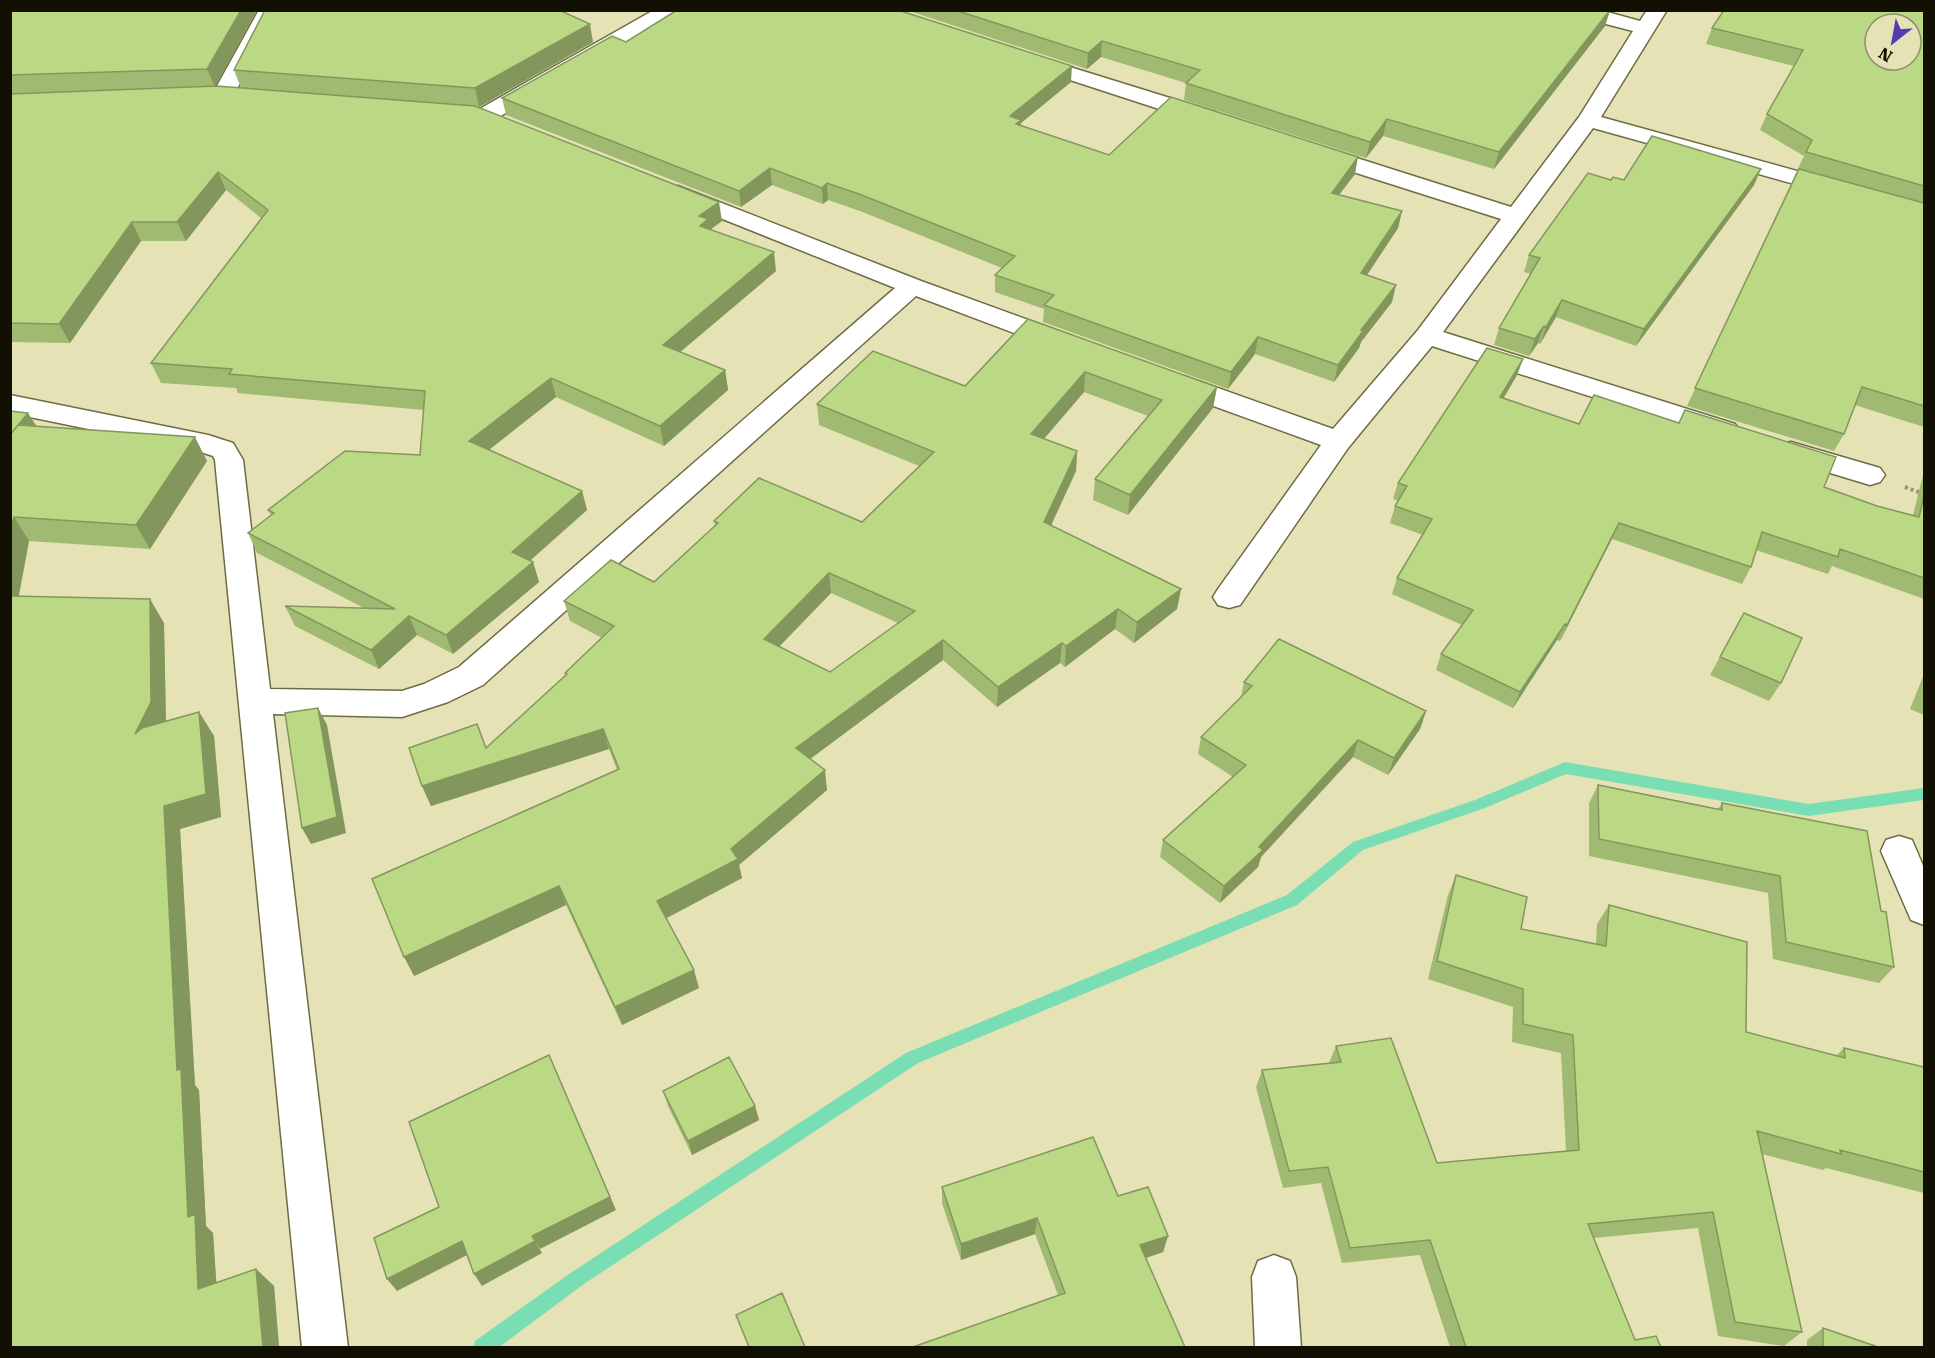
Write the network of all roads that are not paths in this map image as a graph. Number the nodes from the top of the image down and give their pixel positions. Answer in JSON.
{"nodes":[{"id":1,"x":269,"y":10,"type":"edge"},
{"id":2,"x":669,"y":10,"type":"edge"},
{"id":3,"x":1574,"y":10,"type":"edge"},
{"id":4,"x":1651,"y":19,"type":"edge"},
{"id":5,"x":1012,"y":55,"type":"edge"},
{"id":6,"x":200,"y":96,"type":"edge"},
{"id":7,"x":223,"y":96,"type":"junction"},
{"id":8,"x":247,"y":97,"type":"edge"},
{"id":9,"x":460,"y":114,"type":"edge"},
{"id":10,"x":1588,"y":120,"type":"junction"},
{"id":11,"x":1229,"y":124,"type":"edge"},
{"id":12,"x":1298,"y":147,"type":"edge"},
{"id":13,"x":659,"y":186,"type":"edge"},
{"id":14,"x":1924,"y":213,"type":"edge"},
{"id":15,"x":1515,"y":216,"type":"junction"},
{"id":16,"x":912,"y":285,"type":"junction"},
{"id":17,"x":1427,"y":336,"type":"junction"},
{"id":18,"x":1091,"y":352,"type":"edge"},
{"id":19,"x":1147,"y":373,"type":"edge"},
{"id":20,"x":10,"y":404,"type":"edge"},
{"id":21,"x":1338,"y":441,"type":"junction"},
{"id":22,"x":1869,"y":475,"type":"dead end"},
{"id":23,"x":1229,"y":597,"type":"dead end"},
{"id":24,"x":255,"y":701,"type":"junction"},
{"id":25,"x":1899,"y":851,"type":"dead end"},
{"id":26,"x":1924,"y":909,"type":"edge"},
{"id":27,"x":1274,"y":1277,"type":"dead end"},
{"id":28,"x":325,"y":1347,"type":"edge"},
{"id":29,"x":1278,"y":1347,"type":"edge"}],
"edges":[{"from":1,"to":7,"type":"street"},
{"from":2,"to":9,"type":"street"},
{"from":3,"to":4,"type":"street"},
{"from":4,"to":10,"type":"street"},
{"from":5,"to":11,"type":"street"},
{"from":6,"to":7,"type":"street"},
{"from":7,"to":8,"type":"street"},
{"from":10,"to":14,"type":"street"},
{"from":10,"to":15,"type":"street"},
{"from":12,"to":15,"type":"street"},
{"from":13,"to":16,"type":"street"},
{"from":15,"to":17,"type":"street"},
{"from":16,"to":18,"type":"street"},
{"from":16,"to":24,"type":"street"},
{"from":17,"to":21,"type":"street"},
{"from":17,"to":22,"type":"street"},
{"from":19,"to":21,"type":"street"},
{"from":20,"to":24,"type":"street"},
{"from":21,"to":23,"type":"street"},
{"from":24,"to":28,"type":"street"},
{"from":25,"to":26,"type":"street"},
{"from":27,"to":29,"type":"street"}]}
